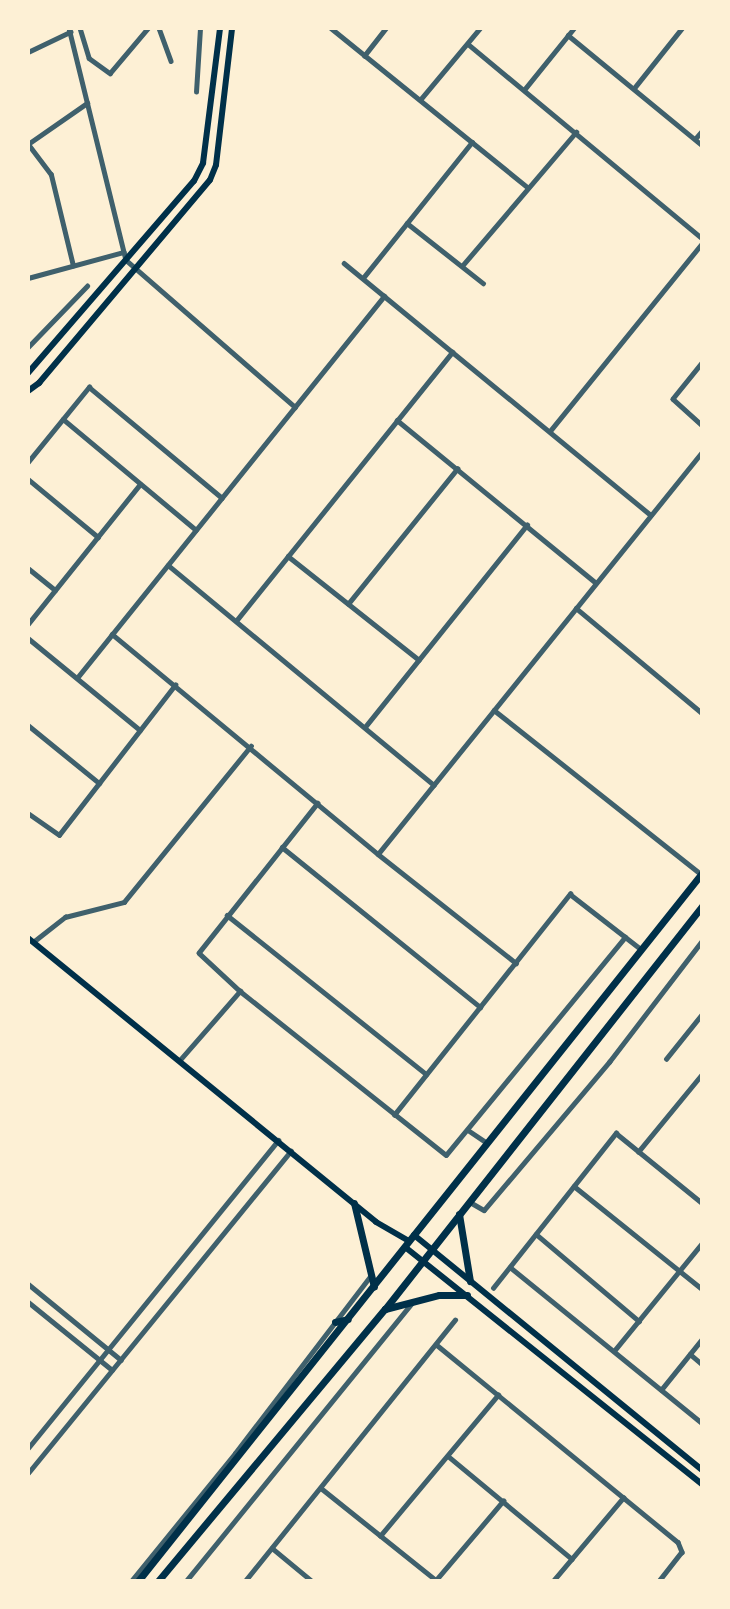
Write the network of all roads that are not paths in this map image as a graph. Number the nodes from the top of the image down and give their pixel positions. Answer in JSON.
{"nodes":[{"id":1,"x":80,"y":28,"type":"edge"},
{"id":2,"x":148,"y":28,"type":"edge"},
{"id":3,"x":159,"y":28,"type":"edge"},
{"id":4,"x":200,"y":28,"type":"edge"},
{"id":5,"x":220,"y":28,"type":"edge"},
{"id":6,"x":232,"y":28,"type":"edge"},
{"id":7,"x":331,"y":28,"type":"edge"},
{"id":8,"x":386,"y":28,"type":"edge"},
{"id":9,"x":480,"y":28,"type":"edge"},
{"id":10,"x":574,"y":28,"type":"edge"},
{"id":11,"x":682,"y":28,"type":"edge"},
{"id":12,"x":70,"y":30,"type":"edge"},
{"id":13,"x":568,"y":35,"type":"junction"},
{"id":14,"x":468,"y":44,"type":"junction"},
{"id":15,"x":28,"y":52,"type":"edge"},
{"id":16,"x":364,"y":56,"type":"junction"},
{"id":17,"x":171,"y":61,"type":"dead end"},
{"id":18,"x":635,"y":87,"type":"junction"},
{"id":19,"x":524,"y":90,"type":"junction"},
{"id":20,"x":196,"y":92,"type":"dead end"},
{"id":21,"x":420,"y":100,"type":"junction"},
{"id":22,"x":87,"y":103,"type":"junction"},
{"id":23,"x":702,"y":131,"type":"edge"},
{"id":24,"x":576,"y":132,"type":"junction"},
{"id":25,"x":695,"y":139,"type":"junction"},
{"id":26,"x":472,"y":142,"type":"junction"},
{"id":27,"x":702,"y":145,"type":"edge"},
{"id":28,"x":527,"y":187,"type":"junction"},
{"id":29,"x":407,"y":223,"type":"junction"},
{"id":30,"x":702,"y":238,"type":"edge"},
{"id":31,"x":702,"y":243,"type":"edge"},
{"id":32,"x":124,"y":252,"type":"junction"},
{"id":33,"x":125,"y":260,"type":"junction"},
{"id":34,"x":344,"y":262,"type":"dead end"},
{"id":35,"x":73,"y":266,"type":"junction"},
{"id":36,"x":462,"y":266,"type":"junction"},
{"id":37,"x":133,"y":271,"type":"junction"},
{"id":38,"x":28,"y":278,"type":"edge"},
{"id":39,"x":363,"y":278,"type":"junction"},
{"id":40,"x":483,"y":283,"type":"dead end"},
{"id":41,"x":87,"y":286,"type":"dead end"},
{"id":42,"x":384,"y":296,"type":"junction"},
{"id":43,"x":28,"y":347,"type":"edge"},
{"id":44,"x":453,"y":352,"type":"junction"},
{"id":45,"x":702,"y":363,"type":"edge"},
{"id":46,"x":28,"y":373,"type":"edge"},
{"id":47,"x":28,"y":391,"type":"edge"},
{"id":48,"x":295,"y":407,"type":"junction"},
{"id":49,"x":63,"y":419,"type":"junction"},
{"id":50,"x":397,"y":421,"type":"junction"},
{"id":51,"x":702,"y":425,"type":"edge"},
{"id":52,"x":550,"y":431,"type":"junction"},
{"id":53,"x":702,"y":453,"type":"edge"},
{"id":54,"x":28,"y":462,"type":"edge"},
{"id":55,"x":457,"y":469,"type":"junction"},
{"id":56,"x":28,"y":479,"type":"edge"},
{"id":57,"x":141,"y":484,"type":"junction"},
{"id":58,"x":222,"y":498,"type":"junction"},
{"id":59,"x":651,"y":515,"type":"junction"},
{"id":60,"x":527,"y":525,"type":"junction"},
{"id":61,"x":196,"y":530,"type":"junction"},
{"id":62,"x":98,"y":537,"type":"junction"},
{"id":63,"x":288,"y":556,"type":"junction"},
{"id":64,"x":168,"y":565,"type":"junction"},
{"id":65,"x":28,"y":568,"type":"edge"},
{"id":66,"x":596,"y":583,"type":"junction"},
{"id":67,"x":55,"y":590,"type":"junction"},
{"id":68,"x":348,"y":604,"type":"junction"},
{"id":69,"x":576,"y":608,"type":"junction"},
{"id":70,"x":236,"y":621,"type":"junction"},
{"id":71,"x":28,"y":624,"type":"edge"},
{"id":72,"x":112,"y":634,"type":"junction"},
{"id":73,"x":28,"y":638,"type":"edge"},
{"id":74,"x":419,"y":660,"type":"junction"},
{"id":75,"x":77,"y":678,"type":"junction"},
{"id":76,"x":175,"y":685,"type":"junction"},
{"id":77,"x":494,"y":710,"type":"junction"},
{"id":78,"x":701,"y":712,"type":"edge"},
{"id":79,"x":28,"y":725,"type":"edge"},
{"id":80,"x":365,"y":727,"type":"junction"},
{"id":81,"x":140,"y":730,"type":"junction"},
{"id":82,"x":251,"y":746,"type":"junction"},
{"id":83,"x":99,"y":783,"type":"junction"},
{"id":84,"x":434,"y":785,"type":"junction"},
{"id":85,"x":318,"y":803,"type":"junction"},
{"id":86,"x":28,"y":813,"type":"edge"},
{"id":87,"x":282,"y":847,"type":"junction"},
{"id":88,"x":377,"y":854,"type":"junction"},
{"id":89,"x":702,"y":873,"type":"edge"},
{"id":90,"x":702,"y":906,"type":"edge"},
{"id":91,"x":227,"y":915,"type":"junction"},
{"id":92,"x":625,"y":937,"type":"junction"},
{"id":93,"x":30,"y":940,"type":"edge"},
{"id":94,"x":702,"y":941,"type":"edge"},
{"id":95,"x":642,"y":949,"type":"junction"},
{"id":96,"x":516,"y":963,"type":"junction"},
{"id":97,"x":240,"y":991,"type":"junction"},
{"id":98,"x":480,"y":1007,"type":"junction"},
{"id":99,"x":702,"y":1014,"type":"edge"},
{"id":100,"x":666,"y":1059,"type":"dead end"},
{"id":101,"x":179,"y":1062,"type":"junction"},
{"id":102,"x":426,"y":1074,"type":"junction"},
{"id":103,"x":702,"y":1074,"type":"edge"},
{"id":104,"x":393,"y":1115,"type":"junction"},
{"id":105,"x":468,"y":1130,"type":"junction"},
{"id":106,"x":278,"y":1140,"type":"junction"},
{"id":107,"x":487,"y":1143,"type":"junction"},
{"id":108,"x":291,"y":1151,"type":"junction"},
{"id":109,"x":638,"y":1152,"type":"junction"},
{"id":110,"x":574,"y":1186,"type":"junction"},
{"id":111,"x":469,"y":1201,"type":"junction"},
{"id":112,"x":354,"y":1203,"type":"junction"},
{"id":113,"x":702,"y":1203,"type":"edge"},
{"id":114,"x":459,"y":1213,"type":"junction"},
{"id":115,"x":536,"y":1234,"type":"junction"},
{"id":116,"x":410,"y":1241,"type":"junction"},
{"id":117,"x":702,"y":1243,"type":"edge"},
{"id":118,"x":432,"y":1250,"type":"junction"},
{"id":119,"x":422,"y":1262,"type":"junction"},
{"id":120,"x":510,"y":1267,"type":"junction"},
{"id":121,"x":680,"y":1271,"type":"junction"},
{"id":122,"x":372,"y":1275,"type":"junction"},
{"id":123,"x":470,"y":1281,"type":"junction"},
{"id":124,"x":28,"y":1284,"type":"edge"},
{"id":125,"x":374,"y":1287,"type":"junction"},
{"id":126,"x":493,"y":1288,"type":"dead end"},
{"id":127,"x":702,"y":1289,"type":"edge"},
{"id":128,"x":467,"y":1294,"type":"junction"},
{"id":129,"x":415,"y":1299,"type":"junction"},
{"id":130,"x":28,"y":1302,"type":"edge"},
{"id":131,"x":385,"y":1308,"type":"junction"},
{"id":132,"x":349,"y":1318,"type":"junction"},
{"id":133,"x":456,"y":1320,"type":"dead end"},
{"id":134,"x":639,"y":1321,"type":"junction"},
{"id":135,"x":335,"y":1322,"type":"junction"},
{"id":136,"x":702,"y":1339,"type":"edge"},
{"id":137,"x":437,"y":1345,"type":"junction"},
{"id":138,"x":108,"y":1349,"type":"junction"},
{"id":139,"x":614,"y":1351,"type":"junction"},
{"id":140,"x":690,"y":1354,"type":"junction"},
{"id":141,"x":100,"y":1360,"type":"junction"},
{"id":142,"x":121,"y":1360,"type":"junction"},
{"id":143,"x":702,"y":1364,"type":"edge"},
{"id":144,"x":112,"y":1370,"type":"junction"},
{"id":145,"x":661,"y":1390,"type":"junction"},
{"id":146,"x":498,"y":1395,"type":"junction"},
{"id":147,"x":702,"y":1423,"type":"edge"},
{"id":148,"x":28,"y":1448,"type":"edge"},
{"id":149,"x":447,"y":1456,"type":"junction"},
{"id":150,"x":702,"y":1470,"type":"edge"},
{"id":151,"x":28,"y":1473,"type":"edge"},
{"id":152,"x":702,"y":1484,"type":"edge"},
{"id":153,"x":321,"y":1488,"type":"junction"},
{"id":154,"x":623,"y":1498,"type":"junction"},
{"id":155,"x":503,"y":1501,"type":"junction"},
{"id":156,"x":380,"y":1536,"type":"junction"},
{"id":157,"x":272,"y":1548,"type":"junction"},
{"id":158,"x":572,"y":1559,"type":"junction"},
{"id":159,"x":131,"y":1581,"type":"edge"},
{"id":160,"x":138,"y":1581,"type":"edge"},
{"id":161,"x":159,"y":1581,"type":"edge"},
{"id":162,"x":186,"y":1581,"type":"edge"},
{"id":163,"x":245,"y":1581,"type":"edge"},
{"id":164,"x":312,"y":1581,"type":"edge"},
{"id":165,"x":437,"y":1581,"type":"edge"},
{"id":166,"x":553,"y":1581,"type":"edge"},
{"id":167,"x":659,"y":1581,"type":"edge"}],
"edges":[{"from":1,"to":2,"type":"street"},
{"from":3,"to":17,"type":"street"},
{"from":4,"to":20,"type":"street"},
{"from":5,"to":33,"type":"main road"},
{"from":6,"to":37,"type":"main road"},
{"from":7,"to":16,"type":"street"},
{"from":8,"to":16,"type":"street"},
{"from":9,"to":14,"type":"street"},
{"from":10,"to":13,"type":"street"},
{"from":11,"to":18,"type":"street"},
{"from":12,"to":15,"type":"street"},
{"from":12,"to":22,"type":"street"},
{"from":13,"to":18,"type":"street"},
{"from":13,"to":19,"type":"street"},
{"from":14,"to":19,"type":"street"},
{"from":14,"to":21,"type":"street"},
{"from":16,"to":21,"type":"street"},
{"from":18,"to":25,"type":"street"},
{"from":19,"to":24,"type":"street"},
{"from":21,"to":26,"type":"street"},
{"from":22,"to":32,"type":"street"},
{"from":22,"to":35,"type":"street"},
{"from":23,"to":25,"type":"street"},
{"from":24,"to":28,"type":"street"},
{"from":24,"to":30,"type":"street"},
{"from":25,"to":27,"type":"street"},
{"from":26,"to":28,"type":"street"},
{"from":26,"to":29,"type":"street"},
{"from":28,"to":36,"type":"street"},
{"from":29,"to":36,"type":"street"},
{"from":29,"to":39,"type":"street"},
{"from":31,"to":52,"type":"street"},
{"from":32,"to":33,"type":"street"},
{"from":32,"to":35,"type":"street"},
{"from":33,"to":37,"type":"street"},
{"from":33,"to":46,"type":"main road"},
{"from":34,"to":39,"type":"street"},
{"from":35,"to":38,"type":"street"},
{"from":36,"to":40,"type":"street"},
{"from":37,"to":47,"type":"main road"},
{"from":37,"to":48,"type":"street"},
{"from":39,"to":42,"type":"street"},
{"from":41,"to":43,"type":"street"},
{"from":42,"to":44,"type":"street"},
{"from":42,"to":48,"type":"street"},
{"from":44,"to":50,"type":"street"},
{"from":44,"to":52,"type":"street"},
{"from":45,"to":51,"type":"street"},
{"from":48,"to":58,"type":"street"},
{"from":49,"to":54,"type":"street"},
{"from":49,"to":57,"type":"street"},
{"from":49,"to":58,"type":"street"},
{"from":50,"to":55,"type":"street"},
{"from":50,"to":63,"type":"street"},
{"from":52,"to":59,"type":"street"},
{"from":53,"to":59,"type":"street"},
{"from":55,"to":60,"type":"street"},
{"from":55,"to":68,"type":"street"},
{"from":56,"to":62,"type":"street"},
{"from":57,"to":61,"type":"street"},
{"from":57,"to":62,"type":"street"},
{"from":58,"to":61,"type":"street"},
{"from":59,"to":66,"type":"street"},
{"from":60,"to":66,"type":"street"},
{"from":60,"to":74,"type":"street"},
{"from":61,"to":64,"type":"street"},
{"from":62,"to":67,"type":"street"},
{"from":63,"to":68,"type":"street"},
{"from":63,"to":70,"type":"street"},
{"from":64,"to":70,"type":"street"},
{"from":64,"to":72,"type":"street"},
{"from":65,"to":67,"type":"street"},
{"from":66,"to":69,"type":"street"},
{"from":67,"to":71,"type":"street"},
{"from":68,"to":74,"type":"street"},
{"from":69,"to":77,"type":"street"},
{"from":69,"to":78,"type":"street"},
{"from":70,"to":80,"type":"street"},
{"from":72,"to":75,"type":"street"},
{"from":72,"to":76,"type":"street"},
{"from":73,"to":75,"type":"street"},
{"from":74,"to":80,"type":"street"},
{"from":75,"to":81,"type":"street"},
{"from":76,"to":81,"type":"street"},
{"from":76,"to":82,"type":"street"},
{"from":77,"to":84,"type":"street"},
{"from":77,"to":89,"type":"street"},
{"from":79,"to":83,"type":"street"},
{"from":80,"to":84,"type":"street"},
{"from":81,"to":83,"type":"street"},
{"from":82,"to":85,"type":"street"},
{"from":82,"to":93,"type":"street"},
{"from":83,"to":86,"type":"street"},
{"from":84,"to":88,"type":"street"},
{"from":85,"to":87,"type":"street"},
{"from":85,"to":88,"type":"street"},
{"from":87,"to":91,"type":"street"},
{"from":87,"to":98,"type":"street"},
{"from":88,"to":96,"type":"street"},
{"from":89,"to":95,"type":"main road"},
{"from":90,"to":111,"type":"main road"},
{"from":91,"to":97,"type":"street"},
{"from":91,"to":102,"type":"street"},
{"from":92,"to":95,"type":"street"},
{"from":92,"to":96,"type":"street"},
{"from":92,"to":105,"type":"street"},
{"from":93,"to":101,"type":"main road"},
{"from":94,"to":111,"type":"street"},
{"from":95,"to":107,"type":"main road"},
{"from":96,"to":98,"type":"street"},
{"from":97,"to":101,"type":"street"},
{"from":97,"to":104,"type":"street"},
{"from":98,"to":102,"type":"street"},
{"from":99,"to":100,"type":"street"},
{"from":101,"to":106,"type":"main road"},
{"from":102,"to":104,"type":"street"},
{"from":103,"to":109,"type":"street"},
{"from":104,"to":105,"type":"street"},
{"from":105,"to":107,"type":"street"},
{"from":106,"to":108,"type":"main road"},
{"from":106,"to":138,"type":"street"},
{"from":107,"to":116,"type":"main road"},
{"from":108,"to":112,"type":"main road"},
{"from":108,"to":142,"type":"street"},
{"from":109,"to":110,"type":"street"},
{"from":109,"to":113,"type":"street"},
{"from":110,"to":115,"type":"street"},
{"from":110,"to":121,"type":"street"},
{"from":111,"to":114,"type":"main road"},
{"from":112,"to":116,"type":"main road"},
{"from":112,"to":122,"type":"main road"},
{"from":114,"to":118,"type":"main road"},
{"from":114,"to":123,"type":"main road"},
{"from":115,"to":120,"type":"street"},
{"from":115,"to":134,"type":"street"},
{"from":116,"to":118,"type":"main road"},
{"from":116,"to":119,"type":"main road"},
{"from":116,"to":125,"type":"main road"},
{"from":117,"to":121,"type":"street"},
{"from":118,"to":119,"type":"main road"},
{"from":118,"to":123,"type":"main road"},
{"from":119,"to":128,"type":"main road"},
{"from":119,"to":131,"type":"main road"},
{"from":120,"to":126,"type":"street"},
{"from":120,"to":139,"type":"street"},
{"from":121,"to":127,"type":"street"},
{"from":121,"to":134,"type":"street"},
{"from":122,"to":125,"type":"main road"},
{"from":122,"to":135,"type":"street"},
{"from":123,"to":150,"type":"main road"},
{"from":124,"to":138,"type":"street"},
{"from":125,"to":132,"type":"main road"},
{"from":128,"to":129,"type":"main road"},
{"from":128,"to":152,"type":"main road"},
{"from":129,"to":131,"type":"main road"},
{"from":129,"to":162,"type":"street"},
{"from":130,"to":141,"type":"street"},
{"from":131,"to":161,"type":"main road"},
{"from":132,"to":135,"type":"main road"},
{"from":132,"to":160,"type":"main road"},
{"from":133,"to":137,"type":"street"},
{"from":134,"to":139,"type":"street"},
{"from":135,"to":159,"type":"street"},
{"from":136,"to":140,"type":"street"},
{"from":137,"to":146,"type":"street"},
{"from":137,"to":153,"type":"street"},
{"from":138,"to":141,"type":"street"},
{"from":138,"to":142,"type":"street"},
{"from":139,"to":145,"type":"street"},
{"from":140,"to":143,"type":"street"},
{"from":140,"to":145,"type":"street"},
{"from":141,"to":144,"type":"street"},
{"from":141,"to":148,"type":"street"},
{"from":142,"to":144,"type":"street"},
{"from":144,"to":151,"type":"street"},
{"from":145,"to":147,"type":"street"},
{"from":146,"to":149,"type":"street"},
{"from":146,"to":154,"type":"street"},
{"from":149,"to":155,"type":"street"},
{"from":149,"to":156,"type":"street"},
{"from":153,"to":156,"type":"street"},
{"from":153,"to":157,"type":"street"},
{"from":154,"to":158,"type":"street"},
{"from":154,"to":167,"type":"street"},
{"from":155,"to":158,"type":"street"},
{"from":155,"to":165,"type":"street"},
{"from":156,"to":165,"type":"street"},
{"from":157,"to":163,"type":"street"},
{"from":157,"to":164,"type":"street"},
{"from":158,"to":166,"type":"street"}]}
